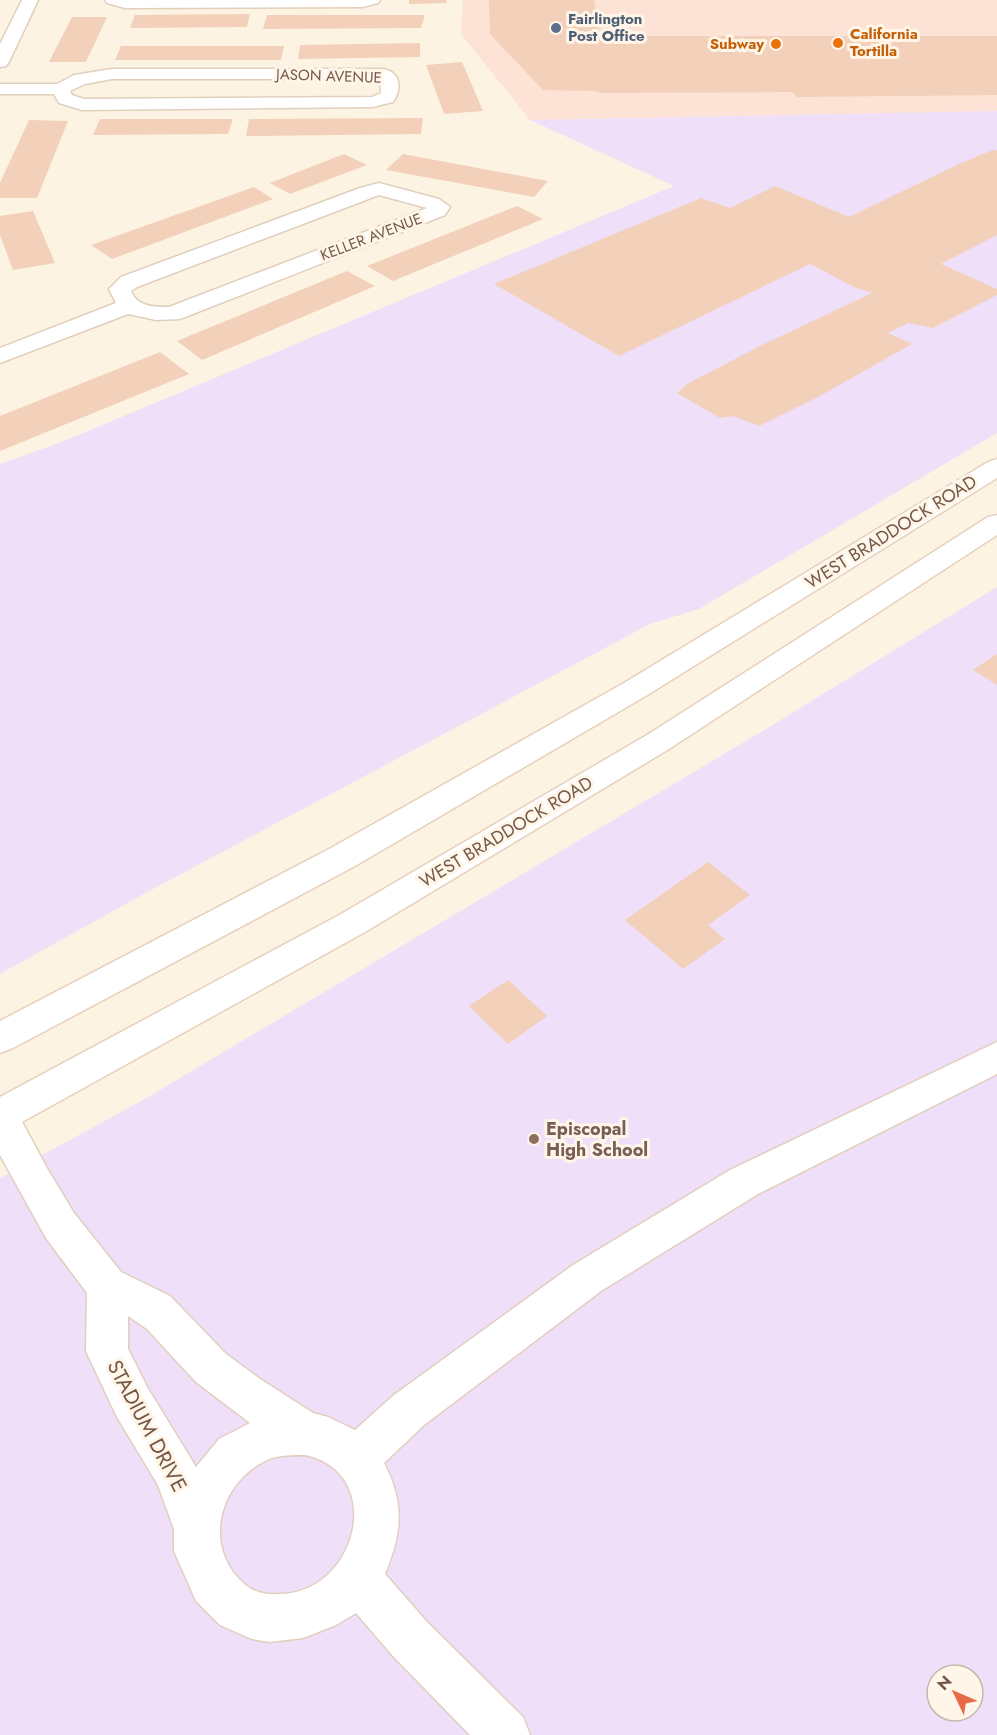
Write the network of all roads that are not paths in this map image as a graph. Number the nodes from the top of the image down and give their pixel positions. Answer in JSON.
{"nodes":[{"id":1,"x":30,"y":0,"type":"edge"},
{"id":2,"x":113,"y":0,"type":"edge"},
{"id":3,"x":372,"y":0,"type":"edge"},
{"id":4,"x":0,"y":62,"type":"edge"},
{"id":5,"x":60,"y":89,"type":"junction"},
{"id":6,"x":0,"y":90,"type":"edge"},
{"id":7,"x":128,"y":306,"type":"junction"},
{"id":8,"x":0,"y":332,"type":"edge"},
{"id":9,"x":9,"y":352,"type":"edge"},
{"id":10,"x":997,"y":467,"type":"edge"},
{"id":11,"x":997,"y":523,"type":"edge"},
{"id":12,"x":0,"y":1038,"type":"edge"},
{"id":13,"x":997,"y":1057,"type":"edge"},
{"id":14,"x":0,"y":1116,"type":"edge"},
{"id":15,"x":108,"y":1287,"type":"junction"},
{"id":16,"x":305,"y":1432,"type":"junction"},
{"id":17,"x":356,"y":1458,"type":"junction"},
{"id":18,"x":196,"y":1528,"type":"junction"},
{"id":19,"x":357,"y":1578,"type":"junction"},
{"id":20,"x":505,"y":1735,"type":"edge"}],
"edges":[{"from":1,"to":4,"type":"street"},
{"from":2,"to":3,"type":"street"},
{"from":5,"to":5,"type":"street","name":"JASON AVENUE"},
{"from":5,"to":6,"type":"street","name":"JASON AVENUE"},
{"from":7,"to":7,"type":"street","name":"KELLER AVENUE"},
{"from":7,"to":9,"type":"street"},
{"from":8,"to":9,"type":"street"},
{"from":10,"to":12,"type":"street","name":"WEST BRADDOCK ROAD"},
{"from":11,"to":14,"type":"street","name":"WEST BRADDOCK ROAD"},
{"from":13,"to":17,"type":"street"},
{"from":14,"to":15,"type":"street"},
{"from":15,"to":16,"type":"street","name":"STADIUM DRIVE"},
{"from":15,"to":18,"type":"street","name":"STADIUM DRIVE"},
{"from":16,"to":17,"type":"street","name":"STADIUM DRIVE"},
{"from":16,"to":18,"type":"street","name":"STADIUM DRIVE"},
{"from":17,"to":19,"type":"street","name":"STADIUM DRIVE"},
{"from":18,"to":19,"type":"street","name":"STADIUM DRIVE"},
{"from":19,"to":20,"type":"street"}]}
